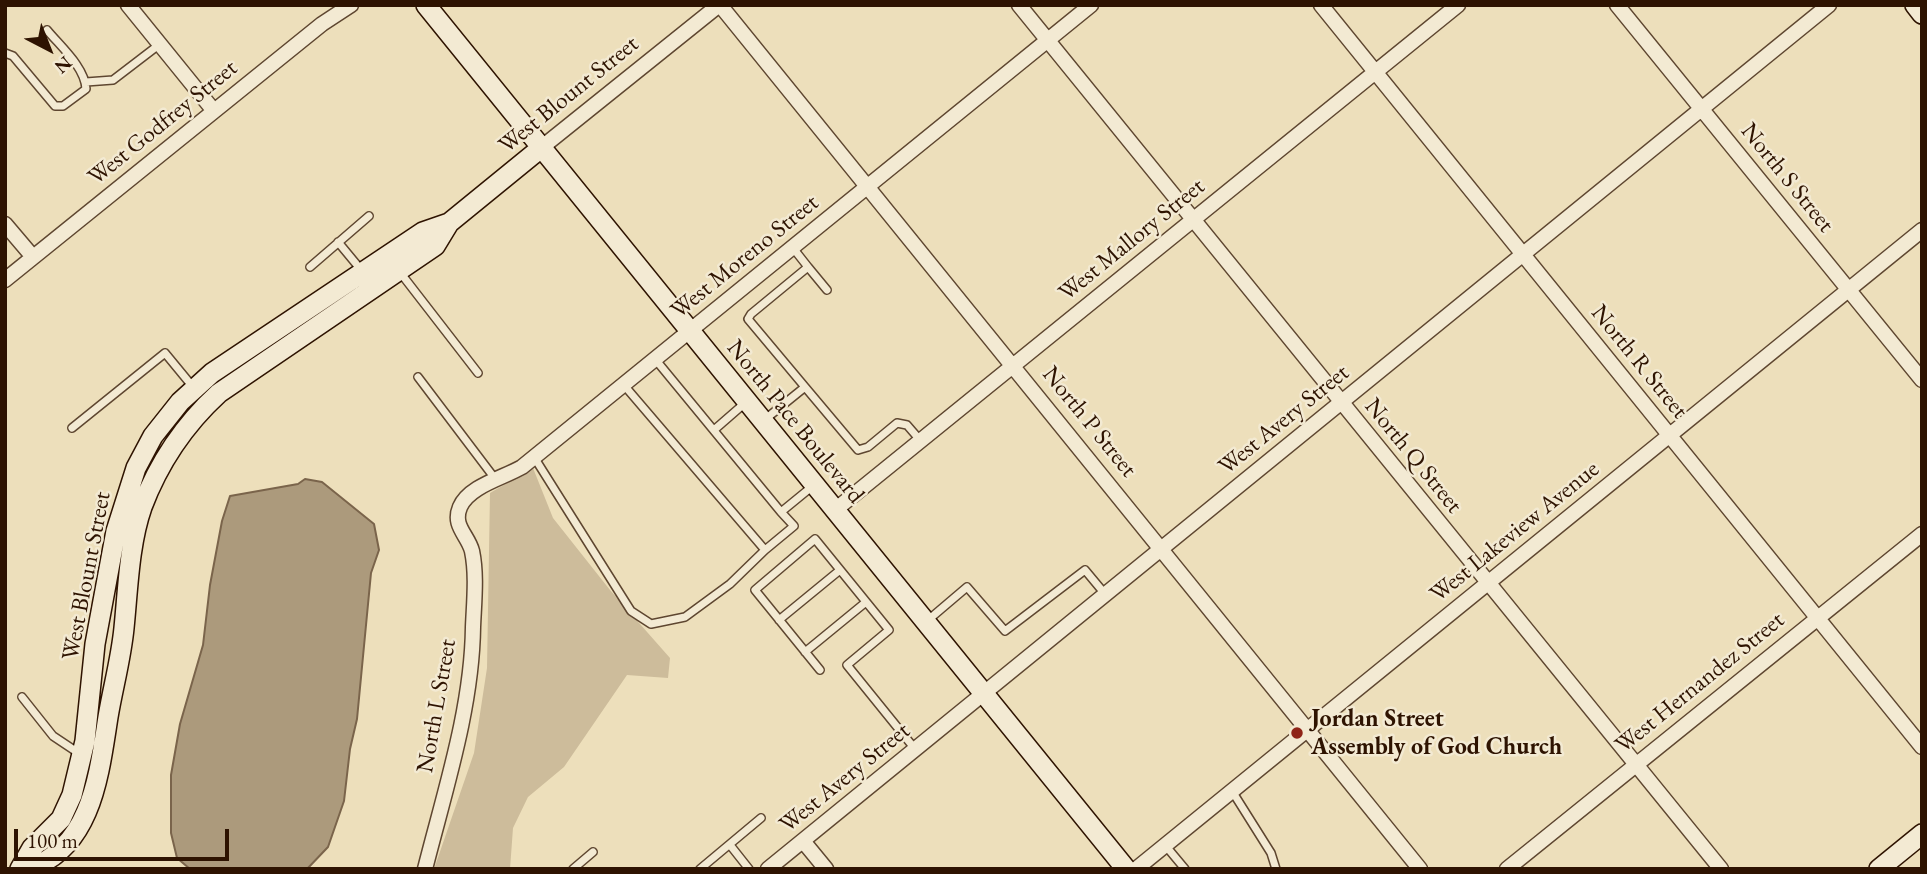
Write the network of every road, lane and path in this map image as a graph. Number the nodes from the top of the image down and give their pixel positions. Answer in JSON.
{"nodes":[{"id":1,"x":128,"y":5,"type":"edge"},
{"id":2,"x":351,"y":5,"type":"edge"},
{"id":3,"x":426,"y":5,"type":"edge"},
{"id":4,"x":720,"y":5,"type":"edge"},
{"id":5,"x":1019,"y":5,"type":"edge"},
{"id":6,"x":1091,"y":5,"type":"edge"},
{"id":7,"x":1321,"y":5,"type":"edge"},
{"id":8,"x":1458,"y":5,"type":"edge"},
{"id":9,"x":1617,"y":5,"type":"edge"},
{"id":10,"x":1829,"y":5,"type":"edge"},
{"id":11,"x":1915,"y":5,"type":"edge"},
{"id":12,"x":1922,"y":14,"type":"edge"},
{"id":13,"x":47,"y":30,"type":"dead end"},
{"id":14,"x":1048,"y":41,"type":"junction"},
{"id":15,"x":160,"y":44,"type":"junction"},
{"id":16,"x":5,"y":53,"type":"edge"},
{"id":17,"x":1376,"y":72,"type":"junction"},
{"id":18,"x":86,"y":82,"type":"junction"},
{"id":19,"x":1701,"y":109,"type":"junction"},
{"id":20,"x":214,"y":111,"type":"junction"},
{"id":21,"x":541,"y":148,"type":"junction"},
{"id":22,"x":869,"y":186,"type":"junction"},
{"id":23,"x":369,"y":216,"type":"dead end"},
{"id":24,"x":1193,"y":220,"type":"junction"},
{"id":25,"x":449,"y":223,"type":"junction"},
{"id":26,"x":5,"y":224,"type":"edge"},
{"id":27,"x":1922,"y":230,"type":"edge"},
{"id":28,"x":338,"y":242,"type":"junction"},
{"id":29,"x":793,"y":248,"type":"junction"},
{"id":30,"x":1522,"y":254,"type":"junction"},
{"id":31,"x":33,"y":257,"type":"junction"},
{"id":32,"x":310,"y":267,"type":"dead end"},
{"id":33,"x":808,"y":267,"type":"junction"},
{"id":34,"x":398,"y":271,"type":"junction"},
{"id":35,"x":363,"y":272,"type":"junction"},
{"id":36,"x":5,"y":279,"type":"edge"},
{"id":37,"x":1849,"y":289,"type":"junction"},
{"id":38,"x":827,"y":290,"type":"dead end"},
{"id":39,"x":689,"y":331,"type":"junction"},
{"id":40,"x":272,"y":343,"type":"junction"},
{"id":41,"x":654,"y":358,"type":"junction"},
{"id":42,"x":1014,"y":366,"type":"junction"},
{"id":43,"x":478,"y":373,"type":"dead end"},
{"id":44,"x":418,"y":377,"type":"dead end"},
{"id":45,"x":1922,"y":380,"type":"edge"},
{"id":46,"x":623,"y":384,"type":"junction"},
{"id":47,"x":805,"y":387,"type":"junction"},
{"id":48,"x":194,"y":389,"type":"junction"},
{"id":49,"x":747,"y":401,"type":"junction"},
{"id":50,"x":1341,"y":403,"type":"junction"},
{"id":51,"x":206,"y":404,"type":"junction"},
{"id":52,"x":763,"y":421,"type":"junction"},
{"id":53,"x":72,"y":428,"type":"dead end"},
{"id":54,"x":714,"y":430,"type":"junction"},
{"id":55,"x":1671,"y":437,"type":"junction"},
{"id":56,"x":922,"y":442,"type":"junction"},
{"id":57,"x":534,"y":457,"type":"junction"},
{"id":58,"x":497,"y":480,"type":"junction"},
{"id":59,"x":814,"y":485,"type":"junction"},
{"id":60,"x":835,"y":510,"type":"junction"},
{"id":61,"x":781,"y":512,"type":"junction"},
{"id":62,"x":129,"y":518,"type":"junction"},
{"id":63,"x":1922,"y":534,"type":"edge"},
{"id":64,"x":1162,"y":548,"type":"junction"},
{"id":65,"x":471,"y":550,"type":"joint"},
{"id":66,"x":765,"y":550,"type":"junction"},
{"id":67,"x":840,"y":570,"type":"junction"},
{"id":68,"x":1487,"y":584,"type":"junction"},
{"id":69,"x":1105,"y":594,"type":"junction"},
{"id":70,"x":866,"y":602,"type":"junction"},
{"id":71,"x":1818,"y":617,"type":"junction"},
{"id":72,"x":779,"y":620,"type":"junction"},
{"id":73,"x":924,"y":624,"type":"junction"},
{"id":74,"x":805,"y":652,"type":"junction"},
{"id":75,"x":820,"y":670,"type":"dead end"},
{"id":76,"x":982,"y":694,"type":"junction"},
{"id":77,"x":22,"y":697,"type":"dead end"},
{"id":78,"x":1308,"y":729,"type":"junction"},
{"id":79,"x":1922,"y":747,"type":"edge"},
{"id":80,"x":915,"y":750,"type":"junction"},
{"id":81,"x":92,"y":757,"type":"junction"},
{"id":82,"x":1636,"y":765,"type":"junction"},
{"id":83,"x":1232,"y":791,"type":"junction"},
{"id":84,"x":761,"y":818,"type":"dead end"},
{"id":85,"x":1922,"y":834,"type":"edge"},
{"id":86,"x":803,"y":841,"type":"junction"},
{"id":87,"x":730,"y":845,"type":"junction"},
{"id":88,"x":1165,"y":845,"type":"junction"},
{"id":89,"x":593,"y":852,"type":"dead end"},
{"id":90,"x":20,"y":869,"type":"edge"},
{"id":91,"x":28,"y":869,"type":"edge"},
{"id":92,"x":425,"y":869,"type":"edge"},
{"id":93,"x":573,"y":869,"type":"edge"},
{"id":94,"x":700,"y":869,"type":"edge"},
{"id":95,"x":749,"y":869,"type":"edge"},
{"id":96,"x":768,"y":869,"type":"edge"},
{"id":97,"x":826,"y":869,"type":"edge"},
{"id":98,"x":1126,"y":869,"type":"edge"},
{"id":99,"x":1136,"y":869,"type":"edge"},
{"id":100,"x":1185,"y":869,"type":"edge"},
{"id":101,"x":1276,"y":869,"type":"edge"},
{"id":102,"x":1420,"y":869,"type":"edge"},
{"id":103,"x":1507,"y":869,"type":"edge"},
{"id":104,"x":1721,"y":869,"type":"edge"},
{"id":105,"x":1879,"y":869,"type":"edge"}],
"edges":[{"from":1,"to":15,"type":"street"},
{"from":2,"to":20,"type":"street","name":"West Godfrey Street"},
{"from":3,"to":21,"type":"street","name":"North Pace Boulevard"},
{"from":4,"to":21,"type":"street","name":"West Blount Street"},
{"from":4,"to":22,"type":"street","name":"North P Street"},
{"from":5,"to":14,"type":"street","name":"North Q Street"},
{"from":6,"to":14,"type":"street","name":"West Moreno Street"},
{"from":7,"to":17,"type":"street","name":"North R Street"},
{"from":8,"to":17,"type":"street","name":"West Mallory Street"},
{"from":9,"to":19,"type":"street","name":"North S Street"},
{"from":10,"to":19,"type":"street","name":"West Avery Street"},
{"from":11,"to":12,"type":"street"},
{"from":13,"to":18,"type":"lane"},
{"from":14,"to":22,"type":"street","name":"West Moreno Street"},
{"from":14,"to":24,"type":"street","name":"North Q Street"},
{"from":15,"to":18,"type":"lane"},
{"from":15,"to":20,"type":"street"},
{"from":16,"to":18,"type":"lane"},
{"from":17,"to":24,"type":"street","name":"West Mallory Street"},
{"from":17,"to":30,"type":"street","name":"North R Street"},
{"from":19,"to":30,"type":"street","name":"West Avery Street"},
{"from":19,"to":37,"type":"street","name":"North S Street"},
{"from":20,"to":31,"type":"street","name":"West Godfrey Street"},
{"from":21,"to":25,"type":"street","name":"West Blount Street"},
{"from":21,"to":39,"type":"street","name":"North Pace Boulevard"},
{"from":22,"to":29,"type":"street","name":"West Moreno Street"},
{"from":22,"to":42,"type":"street","name":"North P Street"},
{"from":23,"to":28,"type":"lane"},
{"from":24,"to":42,"type":"street","name":"West Mallory Street"},
{"from":24,"to":50,"type":"street","name":"North Q Street"},
{"from":25,"to":34,"type":"street","name":"West Blount Street"},
{"from":25,"to":35,"type":"street","name":"West Blount Street"},
{"from":26,"to":31,"type":"street"},
{"from":27,"to":37,"type":"street","name":"West Lakeview Avenue"},
{"from":28,"to":32,"type":"lane"},
{"from":28,"to":35,"type":"lane"},
{"from":29,"to":33,"type":"lane"},
{"from":29,"to":39,"type":"street","name":"West Moreno Street"},
{"from":30,"to":50,"type":"street","name":"West Avery Street"},
{"from":30,"to":55,"type":"street","name":"North R Street"},
{"from":31,"to":36,"type":"street","name":"West Godfrey Street"},
{"from":33,"to":38,"type":"lane"},
{"from":33,"to":47,"type":"lane"},
{"from":34,"to":40,"type":"street","name":"West Blount Street"},
{"from":34,"to":43,"type":"lane"},
{"from":35,"to":40,"type":"street","name":"West Blount Street"},
{"from":37,"to":45,"type":"street","name":"North S Street"},
{"from":37,"to":55,"type":"street","name":"West Lakeview Avenue"},
{"from":39,"to":41,"type":"street","name":"West Moreno Street"},
{"from":39,"to":49,"type":"street","name":"North Pace Boulevard"},
{"from":40,"to":48,"type":"street","name":"West Blount Street"},
{"from":40,"to":51,"type":"street","name":"West Blount Street"},
{"from":41,"to":46,"type":"street","name":"West Moreno Street"},
{"from":41,"to":54,"type":"lane"},
{"from":42,"to":56,"type":"street","name":"West Mallory Street"},
{"from":42,"to":64,"type":"street","name":"North P Street"},
{"from":44,"to":58,"type":"lane"},
{"from":46,"to":57,"type":"street","name":"West Moreno Street"},
{"from":46,"to":66,"type":"lane"},
{"from":47,"to":52,"type":"lane"},
{"from":47,"to":56,"type":"lane"},
{"from":48,"to":51,"type":"lane"},
{"from":48,"to":53,"type":"lane"},
{"from":48,"to":62,"type":"street","name":"West Blount Street"},
{"from":49,"to":52,"type":"street","name":"North Pace Boulevard"},
{"from":49,"to":54,"type":"lane"},
{"from":50,"to":64,"type":"street","name":"West Avery Street"},
{"from":50,"to":68,"type":"street","name":"North Q Street"},
{"from":51,"to":62,"type":"street","name":"West Blount Street"},
{"from":52,"to":59,"type":"street","name":"North Pace Boulevard"},
{"from":54,"to":61,"type":"lane"},
{"from":55,"to":68,"type":"street","name":"West Lakeview Avenue"},
{"from":55,"to":71,"type":"street","name":"North R Street"},
{"from":56,"to":60,"type":"street","name":"West Mallory Street"},
{"from":57,"to":58,"type":"street","name":"West Moreno Street"},
{"from":57,"to":66,"type":"lane"},
{"from":58,"to":65,"type":"street","name":"West Moreno Street"},
{"from":59,"to":60,"type":"street","name":"North Pace Boulevard"},
{"from":59,"to":61,"type":"lane"},
{"from":60,"to":73,"type":"street","name":"North Pace Boulevard"},
{"from":61,"to":66,"type":"lane"},
{"from":62,"to":81,"type":"street","name":"West Blount Street"},
{"from":62,"to":81,"type":"street","name":"West Blount Street"},
{"from":63,"to":71,"type":"street","name":"West Hernandez Street"},
{"from":64,"to":69,"type":"street","name":"West Avery Street"},
{"from":64,"to":78,"type":"street","name":"North P Street"},
{"from":65,"to":92,"type":"street","name":"North L Street"},
{"from":67,"to":70,"type":"lane"},
{"from":67,"to":72,"type":"lane"},
{"from":67,"to":72,"type":"lane"},
{"from":68,"to":78,"type":"street","name":"West Lakeview Avenue"},
{"from":68,"to":82,"type":"street","name":"North Q Street"},
{"from":69,"to":73,"type":"lane"},
{"from":69,"to":76,"type":"street","name":"West Avery Street"},
{"from":70,"to":74,"type":"lane"},
{"from":70,"to":80,"type":"lane"},
{"from":71,"to":79,"type":"street","name":"North R Street"},
{"from":71,"to":82,"type":"street","name":"West Hernandez Street"},
{"from":72,"to":74,"type":"lane"},
{"from":73,"to":76,"type":"street","name":"North Pace Boulevard"},
{"from":74,"to":75,"type":"lane"},
{"from":76,"to":80,"type":"street","name":"West Avery Street"},
{"from":76,"to":98,"type":"street","name":"North Pace Boulevard"},
{"from":77,"to":81,"type":"lane"},
{"from":78,"to":83,"type":"street","name":"West Lakeview Avenue"},
{"from":78,"to":102,"type":"street","name":"North P Street"},
{"from":80,"to":86,"type":"street","name":"West Avery Street"},
{"from":81,"to":90,"type":"street","name":"West Blount Street"},
{"from":81,"to":91,"type":"street","name":"West Blount Street"},
{"from":82,"to":103,"type":"street","name":"West Hernandez Street"},
{"from":82,"to":104,"type":"street","name":"North Q Street"},
{"from":83,"to":88,"type":"street","name":"West Lakeview Avenue"},
{"from":83,"to":101,"type":"lane"},
{"from":84,"to":87,"type":"lane"},
{"from":85,"to":105,"type":"street"},
{"from":86,"to":96,"type":"street","name":"West Avery Street"},
{"from":86,"to":97,"type":"street"},
{"from":87,"to":94,"type":"lane"},
{"from":87,"to":95,"type":"lane"},
{"from":88,"to":99,"type":"street","name":"West Lakeview Avenue"},
{"from":88,"to":100,"type":"lane"},
{"from":89,"to":93,"type":"lane"}]}
